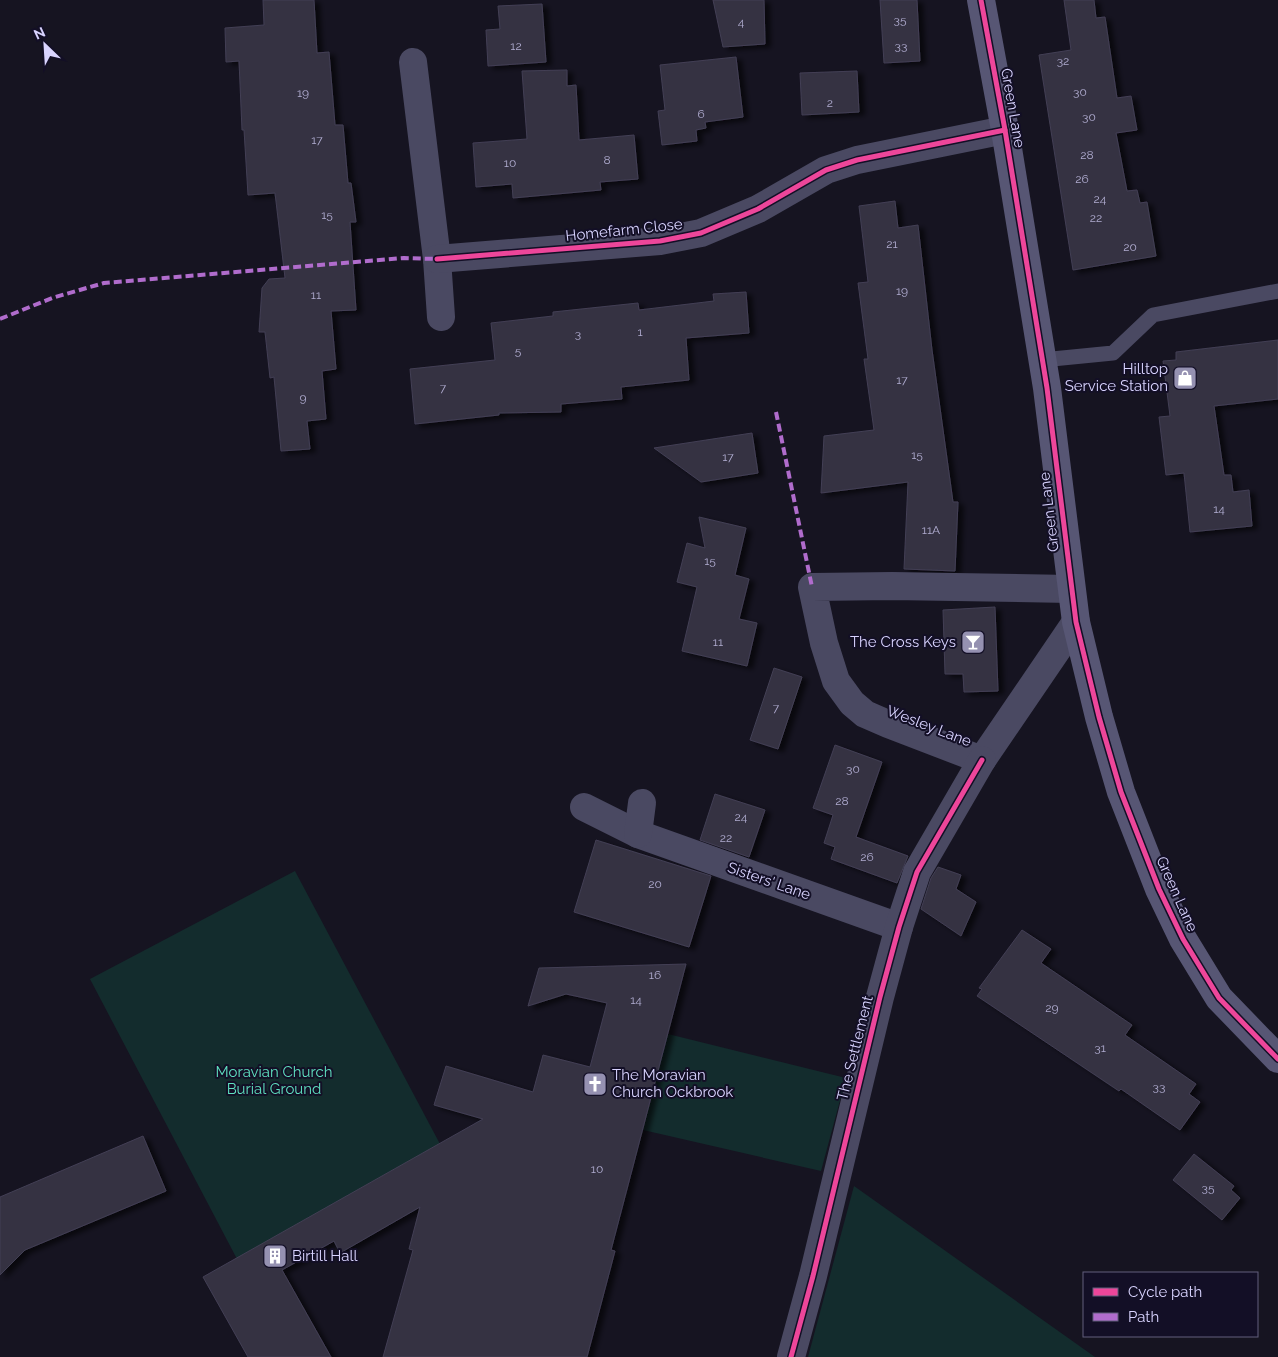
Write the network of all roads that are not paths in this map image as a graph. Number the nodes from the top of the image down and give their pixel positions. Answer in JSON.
{"nodes":[{"id":1,"x":981,"y":0,"type":"edge"},
{"id":2,"x":413,"y":62,"type":"dead end"},
{"id":3,"x":1005,"y":130,"type":"junction"},
{"id":4,"x":437,"y":259,"type":"junction"},
{"id":5,"x":1278,"y":291,"type":"edge"},
{"id":6,"x":441,"y":317,"type":"dead end"},
{"id":7,"x":1042,"y":360,"type":"junction"},
{"id":8,"x":1071,"y":589,"type":"junction"},
{"id":9,"x":1076,"y":622,"type":"junction"},
{"id":10,"x":982,"y":760,"type":"junction"},
{"id":11,"x":642,"y":803,"type":"dead end"},
{"id":12,"x":584,"y":807,"type":"dead end"},
{"id":13,"x":638,"y":834,"type":"junction"},
{"id":14,"x":899,"y":927,"type":"junction"},
{"id":15,"x":1278,"y":1058,"type":"edge"},
{"id":16,"x":791,"y":1357,"type":"edge"}],
"edges":[{"from":1,"to":3,"type":"street","name":"Green Lane"},
{"from":2,"to":4,"type":"street"},
{"from":3,"to":4,"type":"street","name":"Homefarm Close"},
{"from":3,"to":7,"type":"street","name":"Green Lane"},
{"from":4,"to":6,"type":"street"},
{"from":5,"to":7,"type":"lane"},
{"from":7,"to":8,"type":"street","name":"Green Lane"},
{"from":8,"to":9,"type":"street","name":"Green Lane"},
{"from":8,"to":10,"type":"street","name":"Wesley Lane"},
{"from":9,"to":10,"type":"street","name":"Wesley Lane"},
{"from":9,"to":15,"type":"street","name":"Green Lane"},
{"from":10,"to":14,"type":"street","name":"The Settlement"},
{"from":11,"to":13,"type":"street"},
{"from":12,"to":13,"type":"street","name":"Sisters' Lane"},
{"from":13,"to":14,"type":"street","name":"Sisters' Lane"},
{"from":14,"to":16,"type":"street","name":"The Settlement"}]}
